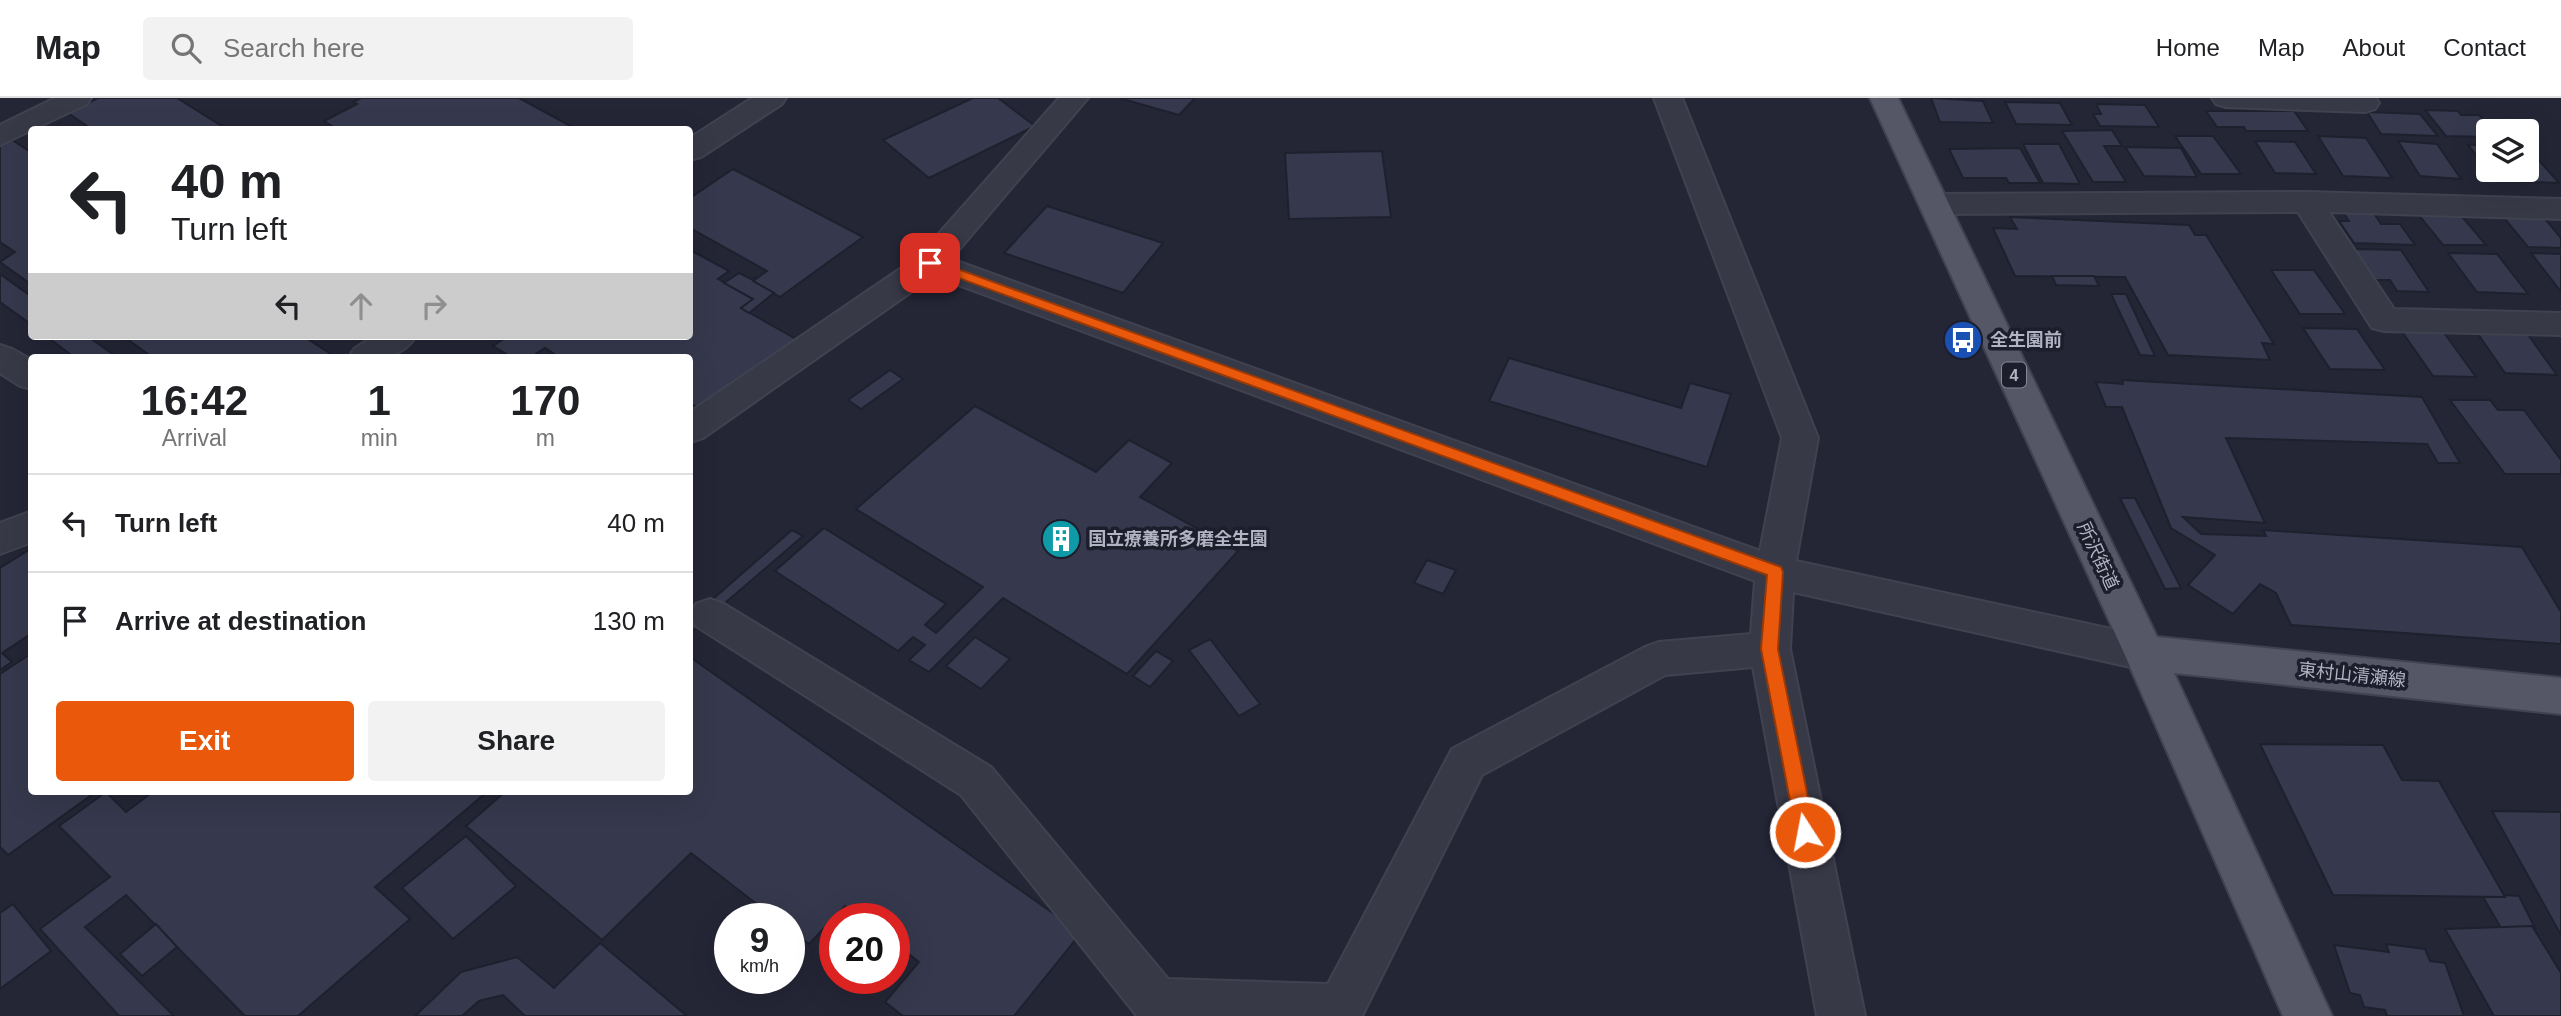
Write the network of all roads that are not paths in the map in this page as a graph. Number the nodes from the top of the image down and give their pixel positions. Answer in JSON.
{"nodes":[{"id":1,"x":77,"y":98,"type":"edge"},
{"id":2,"x":772,"y":98,"type":"edge"},
{"id":3,"x":1668,"y":98,"type":"edge"},
{"id":4,"x":1884,"y":98,"type":"edge"},
{"id":5,"x":2226,"y":98,"type":"edge"},
{"id":6,"x":1072,"y":99,"type":"edge"},
{"id":7,"x":2365,"y":103,"type":"dead end"},
{"id":8,"x":0,"y":136,"type":"edge"},
{"id":9,"x":693,"y":148,"type":"edge"},
{"id":10,"x":2307,"y":202,"type":"junction"},
{"id":11,"x":1934,"y":204,"type":"junction"},
{"id":12,"x":2561,"y":209,"type":"edge"},
{"id":13,"x":930,"y":263,"type":"junction"},
{"id":14,"x":2561,"y":324,"type":"edge"},
{"id":15,"x":393,"y":340,"type":"edge"},
{"id":16,"x":371,"y":354,"type":"edge"},
{"id":17,"x":0,"y":357,"type":"edge"},
{"id":18,"x":28,"y":374,"type":"edge"},
{"id":19,"x":693,"y":427,"type":"edge"},
{"id":20,"x":28,"y":527,"type":"edge"},
{"id":21,"x":0,"y":539,"type":"edge"},
{"id":22,"x":1775,"y":572,"type":"junction"},
{"id":23,"x":700,"y":609,"type":"edge"},
{"id":24,"x":1770,"y":649,"type":"junction"},
{"id":25,"x":2144,"y":653,"type":"junction"},
{"id":26,"x":2561,"y":696,"type":"edge"},
{"id":27,"x":1841,"y":1016,"type":"edge"},
{"id":28,"x":2308,"y":1016,"type":"edge"}],
"edges":[{"from":1,"to":8,"type":"street"},
{"from":2,"to":9,"type":"street"},
{"from":3,"to":22,"type":"street"},
{"from":4,"to":11,"type":"main road","name":"所沢街道","number":"4"},
{"from":5,"to":7,"type":"street"},
{"from":6,"to":13,"type":"street"},
{"from":10,"to":11,"type":"street"},
{"from":10,"to":12,"type":"street"},
{"from":10,"to":14,"type":"street"},
{"from":11,"to":25,"type":"main road","name":"所沢街道","number":"4"},
{"from":13,"to":19,"type":"street"},
{"from":13,"to":22,"type":"street"},
{"from":15,"to":16,"type":"street"},
{"from":17,"to":18,"type":"street"},
{"from":20,"to":21,"type":"street"},
{"from":22,"to":24,"type":"street"},
{"from":22,"to":25,"type":"street"},
{"from":23,"to":24,"type":"street"},
{"from":24,"to":27,"type":"street"},
{"from":25,"to":26,"type":"main road","name":"東村山清瀬線"},
{"from":25,"to":28,"type":"main road","name":"所沢街道","number":"4"}]}
